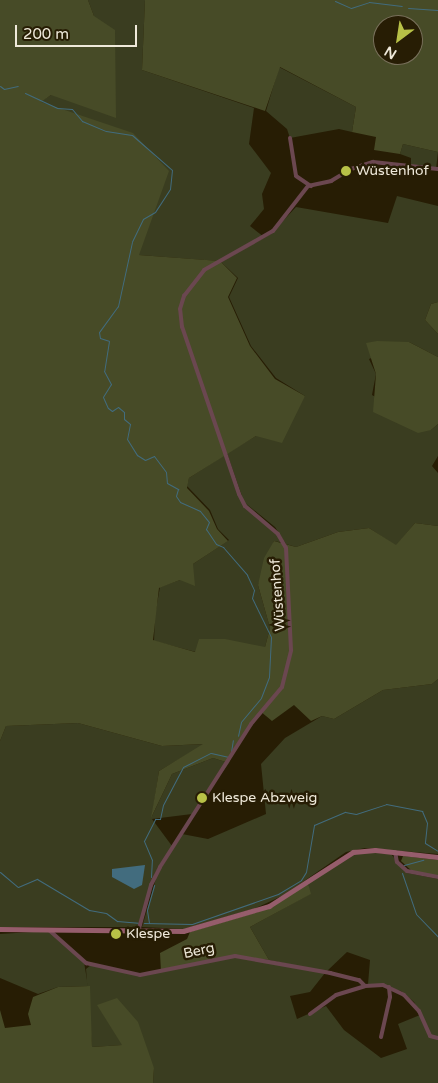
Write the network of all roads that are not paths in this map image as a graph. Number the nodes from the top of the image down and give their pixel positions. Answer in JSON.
{"nodes":[{"id":1,"x":290,"y":138,"type":"dead end"},
{"id":2,"x":438,"y":169,"type":"edge"},
{"id":3,"x":311,"y":186,"type":"junction"},
{"id":4,"x":395,"y":852,"type":"junction"},
{"id":5,"x":438,"y":857,"type":"edge"},
{"id":6,"x":438,"y":877,"type":"edge"},
{"id":7,"x":0,"y":929,"type":"edge"},
{"id":8,"x":49,"y":930,"type":"junction"},
{"id":9,"x":138,"y":932,"type":"junction"},
{"id":10,"x":365,"y":986,"type":"junction"},
{"id":11,"x":389,"y":987,"type":"junction"},
{"id":12,"x":310,"y":1014,"type":"dead end"},
{"id":13,"x":381,"y":1037,"type":"dead end"},
{"id":14,"x":438,"y":1038,"type":"edge"}],
"edges":[{"from":1,"to":3,"type":"street"},
{"from":2,"to":3,"type":"street","name":"Wüstenhof"},
{"from":3,"to":9,"type":"street","name":"Wüstenhof"},
{"from":4,"to":5,"type":"main road"},
{"from":4,"to":6,"type":"street"},
{"from":4,"to":9,"type":"main road"},
{"from":7,"to":8,"type":"main road"},
{"from":8,"to":9,"type":"main road"},
{"from":8,"to":10,"type":"street","name":"Berg"},
{"from":10,"to":11,"type":"street","name":"Berg"},
{"from":10,"to":12,"type":"street","name":"Berg"},
{"from":11,"to":13,"type":"street"},
{"from":11,"to":14,"type":"street"}]}
